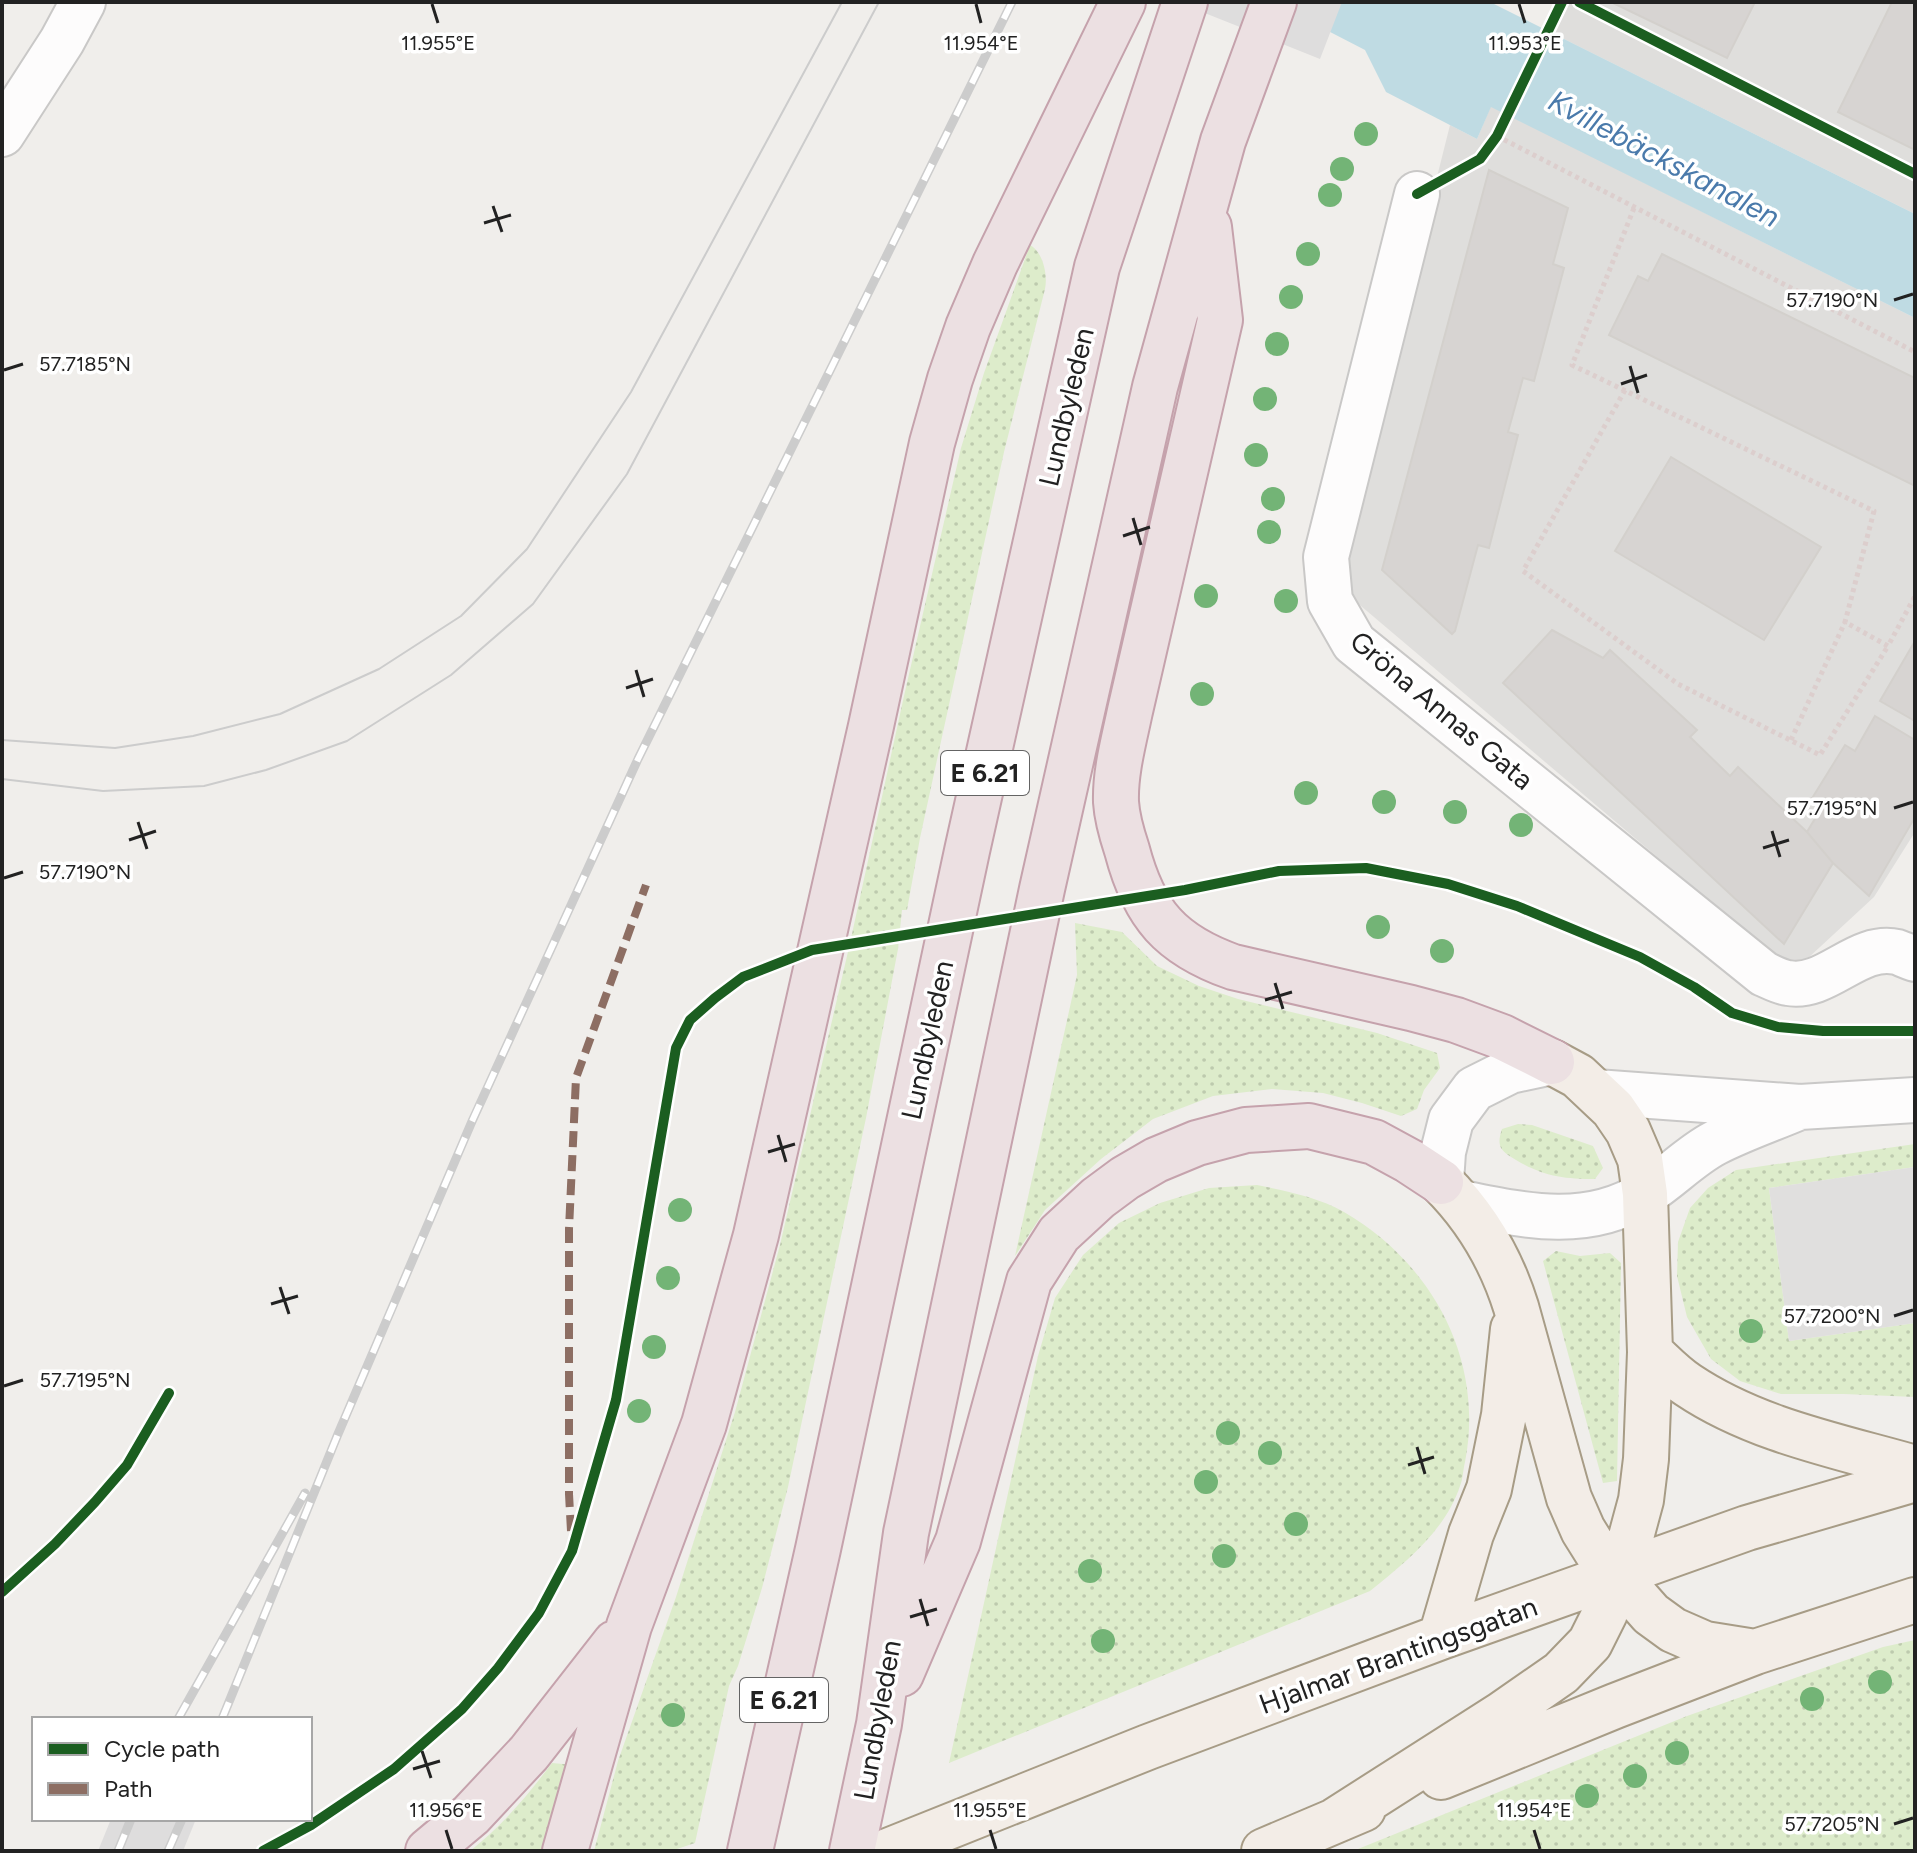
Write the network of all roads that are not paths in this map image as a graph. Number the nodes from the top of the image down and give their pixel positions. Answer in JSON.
{"nodes":[{"id":1,"x":83,"y":2,"type":"edge"},
{"id":2,"x":1123,"y":2,"type":"edge"},
{"id":3,"x":1184,"y":4,"type":"edge"},
{"id":4,"x":1268,"y":20,"type":"edge"},
{"id":5,"x":2,"y":134,"type":"edge"},
{"id":6,"x":1417,"y":194,"type":"dead end"},
{"id":7,"x":1207,"y":204,"type":"junction"},
{"id":8,"x":1915,"y":959,"type":"edge"},
{"id":9,"x":1552,"y":1062,"type":"junction"},
{"id":10,"x":1596,"y":1092,"type":"junction"},
{"id":11,"x":1915,"y":1100,"type":"edge"},
{"id":12,"x":1800,"y":1107,"type":"junction"},
{"id":13,"x":1451,"y":1193,"type":"junction"},
{"id":14,"x":1645,"y":1194,"type":"junction"},
{"id":15,"x":1516,"y":1307,"type":"junction"},
{"id":16,"x":1650,"y":1352,"type":"junction"},
{"id":17,"x":1915,"y":1468,"type":"edge"},
{"id":18,"x":1915,"y":1479,"type":"edge"},
{"id":19,"x":1617,"y":1575,"type":"junction"},
{"id":20,"x":1915,"y":1600,"type":"edge"},
{"id":21,"x":629,"y":1626,"type":"junction"},
{"id":22,"x":1441,"y":1637,"type":"junction"},
{"id":23,"x":1755,"y":1652,"type":"junction"},
{"id":24,"x":879,"y":1724,"type":"junction"},
{"id":25,"x":1336,"y":1820,"type":"junction"},
{"id":26,"x":428,"y":1851,"type":"edge"},
{"id":27,"x":565,"y":1851,"type":"edge"},
{"id":28,"x":750,"y":1851,"type":"edge"},
{"id":29,"x":852,"y":1851,"type":"edge"},
{"id":30,"x":888,"y":1851,"type":"edge"},
{"id":31,"x":1264,"y":1851,"type":"edge"}],
"edges":[{"from":1,"to":5,"type":"street"},
{"from":2,"to":21,"type":"highway"},
{"from":3,"to":28,"type":"highway","name":"Lundbyleden","number":"E 6.21"},
{"from":4,"to":7,"type":"highway","name":"Lundbyleden","number":"E 6.21"},
{"from":6,"to":8,"type":"street","name":"Gröna Annas Gata"},
{"from":7,"to":9,"type":"highway"},
{"from":7,"to":24,"type":"highway","name":"Lundbyleden","number":"E 6.21"},
{"from":9,"to":10,"type":"main road"},
{"from":9,"to":13,"type":"street"},
{"from":10,"to":12,"type":"street"},
{"from":10,"to":14,"type":"main road"},
{"from":11,"to":12,"type":"street"},
{"from":12,"to":14,"type":"street"},
{"from":13,"to":14,"type":"street"},
{"from":13,"to":15,"type":"main road"},
{"from":13,"to":24,"type":"highway"},
{"from":14,"to":16,"type":"main road"},
{"from":15,"to":19,"type":"main road"},
{"from":15,"to":22,"type":"main road"},
{"from":16,"to":17,"type":"main road"},
{"from":16,"to":19,"type":"main road"},
{"from":18,"to":19,"type":"main road","name":"Hjalmar Brantingsgatan"},
{"from":19,"to":22,"type":"main road","name":"Hjalmar Brantingsgatan"},
{"from":19,"to":23,"type":"main road"},
{"from":19,"to":25,"type":"main road"},
{"from":20,"to":23,"type":"main road"},
{"from":21,"to":26,"type":"highway"},
{"from":21,"to":27,"type":"highway"},
{"from":22,"to":30,"type":"main road","name":"Hjalmar Brantingsgatan"},
{"from":23,"to":25,"type":"main road"},
{"from":24,"to":29,"type":"highway","name":"Lundbyleden","number":"E 6.21"},
{"from":25,"to":31,"type":"main road"}]}
